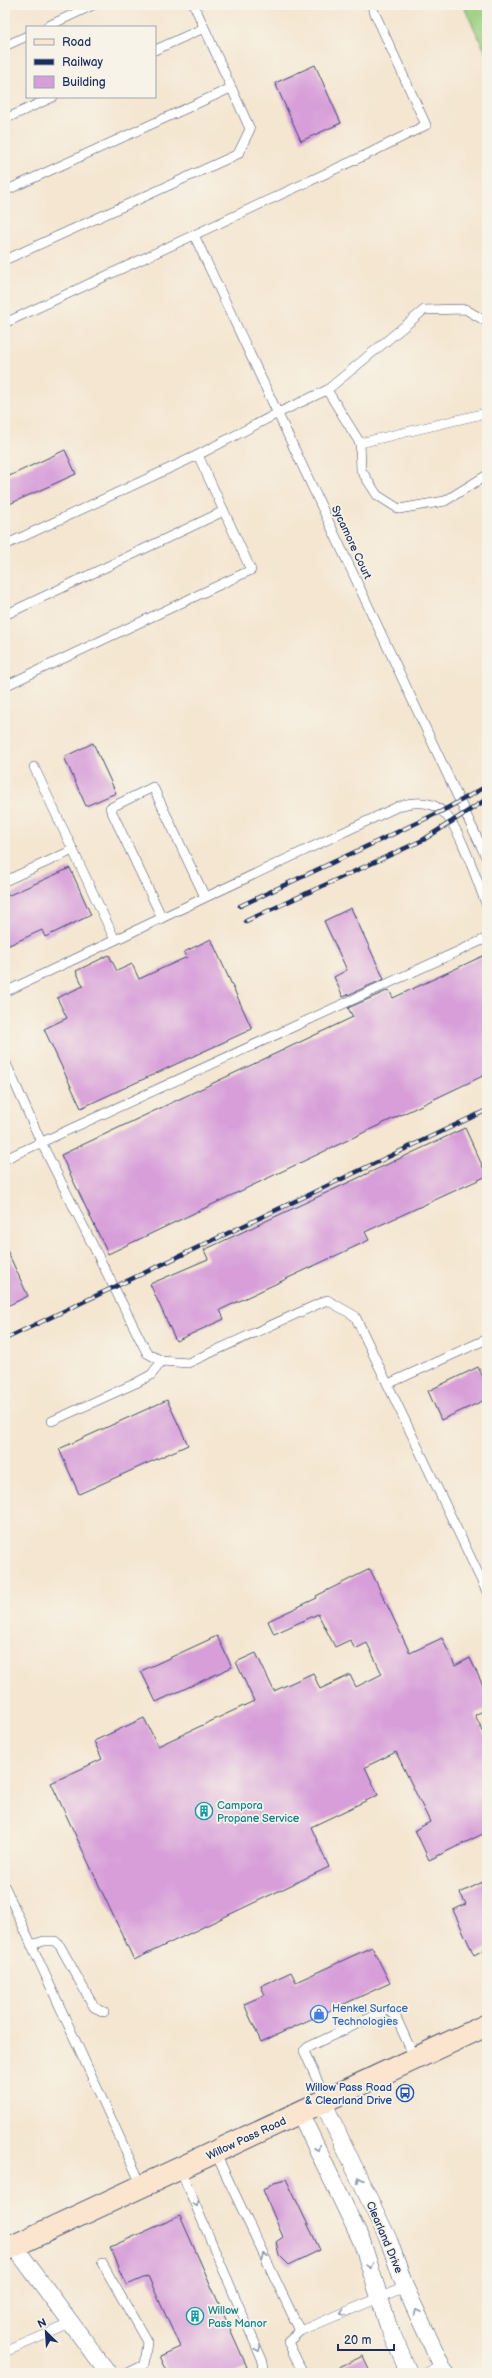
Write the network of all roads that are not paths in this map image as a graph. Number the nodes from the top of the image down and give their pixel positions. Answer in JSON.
{"nodes":[{"id":1,"x":93,"y":5,"type":"edge"},
{"id":2,"x":194,"y":5,"type":"edge"},
{"id":3,"x":371,"y":5,"type":"edge"},
{"id":4,"x":48,"y":26,"type":"edge"},
{"id":5,"x":204,"y":28,"type":"junction"},
{"id":6,"x":26,"y":36,"type":"edge"},
{"id":7,"x":5,"y":46,"type":"edge"},
{"id":8,"x":156,"y":50,"type":"edge"},
{"id":9,"x":231,"y":88,"type":"junction"},
{"id":10,"x":51,"y":98,"type":"edge"},
{"id":11,"x":5,"y":119,"type":"edge"},
{"id":12,"x":5,"y":191,"type":"edge"},
{"id":13,"x":194,"y":235,"type":"junction"},
{"id":14,"x":5,"y":260,"type":"edge"},
{"id":15,"x":487,"y":322,"type":"edge"},
{"id":16,"x":5,"y":323,"type":"edge"},
{"id":17,"x":326,"y":390,"type":"junction"},
{"id":18,"x":278,"y":412,"type":"junction"},
{"id":19,"x":482,"y":414,"type":"dead end"},
{"id":20,"x":360,"y":443,"type":"junction"},
{"id":21,"x":198,"y":455,"type":"junction"},
{"id":22,"x":487,"y":476,"type":"edge"},
{"id":23,"x":224,"y":511,"type":"junction"},
{"id":24,"x":5,"y":545,"type":"edge"},
{"id":25,"x":5,"y":615,"type":"edge"},
{"id":26,"x":5,"y":686,"type":"edge"},
{"id":27,"x":34,"y":767,"type":"dead end"},
{"id":28,"x":73,"y":850,"type":"junction"},
{"id":29,"x":487,"y":859,"type":"edge"},
{"id":30,"x":5,"y":881,"type":"edge"},
{"id":31,"x":205,"y":897,"type":"junction"},
{"id":32,"x":487,"y":906,"type":"edge"},
{"id":33,"x":162,"y":918,"type":"junction"},
{"id":34,"x":487,"y":938,"type":"edge"},
{"id":35,"x":115,"y":940,"type":"junction"},
{"id":36,"x":5,"y":992,"type":"edge"},
{"id":37,"x":5,"y":1061,"type":"edge"},
{"id":38,"x":40,"y":1142,"type":"junction"},
{"id":39,"x":5,"y":1158,"type":"edge"},
{"id":40,"x":487,"y":1339,"type":"edge"},
{"id":41,"x":162,"y":1361,"type":"junction"},
{"id":42,"x":388,"y":1384,"type":"junction"},
{"id":43,"x":52,"y":1421,"type":"dead end"},
{"id":44,"x":483,"y":1571,"type":"edge"},
{"id":45,"x":487,"y":1592,"type":"edge"},
{"id":46,"x":5,"y":1887,"type":"edge"},
{"id":47,"x":31,"y":1945,"type":"junction"},
{"id":48,"x":104,"y":2012,"type":"dead end"},
{"id":49,"x":487,"y":2025,"type":"edge"},
{"id":50,"x":415,"y":2059,"type":"junction"},
{"id":51,"x":325,"y":2101,"type":"junction"},
{"id":52,"x":300,"y":2113,"type":"junction"},
{"id":53,"x":215,"y":2152,"type":"junction"},
{"id":54,"x":180,"y":2168,"type":"junction"},
{"id":55,"x":142,"y":2186,"type":"junction"},
{"id":56,"x":10,"y":2248,"type":"edge"},
{"id":57,"x":102,"y":2263,"type":"dead end"},
{"id":58,"x":405,"y":2287,"type":"junction"},
{"id":59,"x":380,"y":2298,"type":"junction"},
{"id":60,"x":70,"y":2324,"type":"junction"},
{"id":61,"x":300,"y":2331,"type":"junction"},
{"id":62,"x":5,"y":2352,"type":"edge"},
{"id":63,"x":443,"y":2369,"type":"edge"},
{"id":64,"x":108,"y":2373,"type":"edge"},
{"id":65,"x":128,"y":2373,"type":"edge"},
{"id":66,"x":259,"y":2373,"type":"edge"},
{"id":67,"x":303,"y":2373,"type":"edge"},
{"id":68,"x":409,"y":2373,"type":"edge"},
{"id":69,"x":425,"y":2373,"type":"edge"}],
"edges":[{"from":1,"to":4,"type":"lane"},
{"from":2,"to":5,"type":"lane"},
{"from":3,"to":13,"type":"lane"},
{"from":5,"to":8,"type":"lane"},
{"from":5,"to":9,"type":"lane"},
{"from":6,"to":7,"type":"lane"},
{"from":9,"to":12,"type":"lane"},
{"from":9,"to":14,"type":"lane"},
{"from":10,"to":11,"type":"lane"},
{"from":13,"to":16,"type":"lane"},
{"from":13,"to":18,"type":"lane","name":"Sycamore Court"},
{"from":15,"to":17,"type":"lane"},
{"from":17,"to":18,"type":"lane"},
{"from":17,"to":20,"type":"lane"},
{"from":18,"to":21,"type":"lane"},
{"from":18,"to":29,"type":"lane","name":"Sycamore Court"},
{"from":19,"to":20,"type":"lane"},
{"from":20,"to":22,"type":"lane"},
{"from":21,"to":23,"type":"lane"},
{"from":21,"to":24,"type":"lane"},
{"from":23,"to":25,"type":"lane"},
{"from":23,"to":26,"type":"lane"},
{"from":27,"to":28,"type":"lane"},
{"from":28,"to":30,"type":"lane"},
{"from":28,"to":35,"type":"lane"},
{"from":31,"to":32,"type":"lane"},
{"from":31,"to":33,"type":"lane"},
{"from":31,"to":33,"type":"lane"},
{"from":33,"to":35,"type":"lane"},
{"from":34,"to":38,"type":"lane"},
{"from":35,"to":36,"type":"lane"},
{"from":37,"to":38,"type":"lane"},
{"from":38,"to":39,"type":"lane"},
{"from":38,"to":41,"type":"lane"},
{"from":40,"to":42,"type":"lane"},
{"from":41,"to":42,"type":"lane"},
{"from":41,"to":43,"type":"lane"},
{"from":42,"to":44,"type":"lane"},
{"from":44,"to":45,"type":"lane"},
{"from":46,"to":47,"type":"lane"},
{"from":47,"to":48,"type":"lane"},
{"from":47,"to":55,"type":"lane"},
{"from":49,"to":50,"type":"main road","name":"Willow Pass Road"},
{"from":50,"to":51,"type":"main road","name":"Willow Pass Road"},
{"from":50,"to":51,"type":"lane"},
{"from":51,"to":52,"type":"main road","name":"Willow Pass Road"},
{"from":58,"to":51,"type":"street","name":"Clearland Drive","one_way":true},
{"from":52,"to":53,"type":"main road","name":"Willow Pass Road"},
{"from":52,"to":59,"type":"street","name":"Clearland Drive","one_way":true},
{"from":53,"to":54,"type":"main road","name":"Willow Pass Road"},
{"from":61,"to":53,"type":"lane","one_way":true},
{"from":54,"to":55,"type":"main road","name":"Willow Pass Road"},
{"from":54,"to":66,"type":"lane","one_way":true},
{"from":55,"to":56,"type":"main road","name":"Willow Pass Road"},
{"from":56,"to":60,"type":"street"},
{"from":57,"to":65,"type":"lane"},
{"from":58,"to":59,"type":"lane"},
{"from":63,"to":58,"type":"street","name":"Clearland Drive","one_way":true},
{"from":59,"to":61,"type":"lane","one_way":true},
{"from":59,"to":68,"type":"street","name":"Clearland Drive"},
{"from":60,"to":62,"type":"lane"},
{"from":60,"to":64,"type":"street"},
{"from":61,"to":67,"type":"lane"},
{"from":63,"to":69,"type":"lane"}]}
